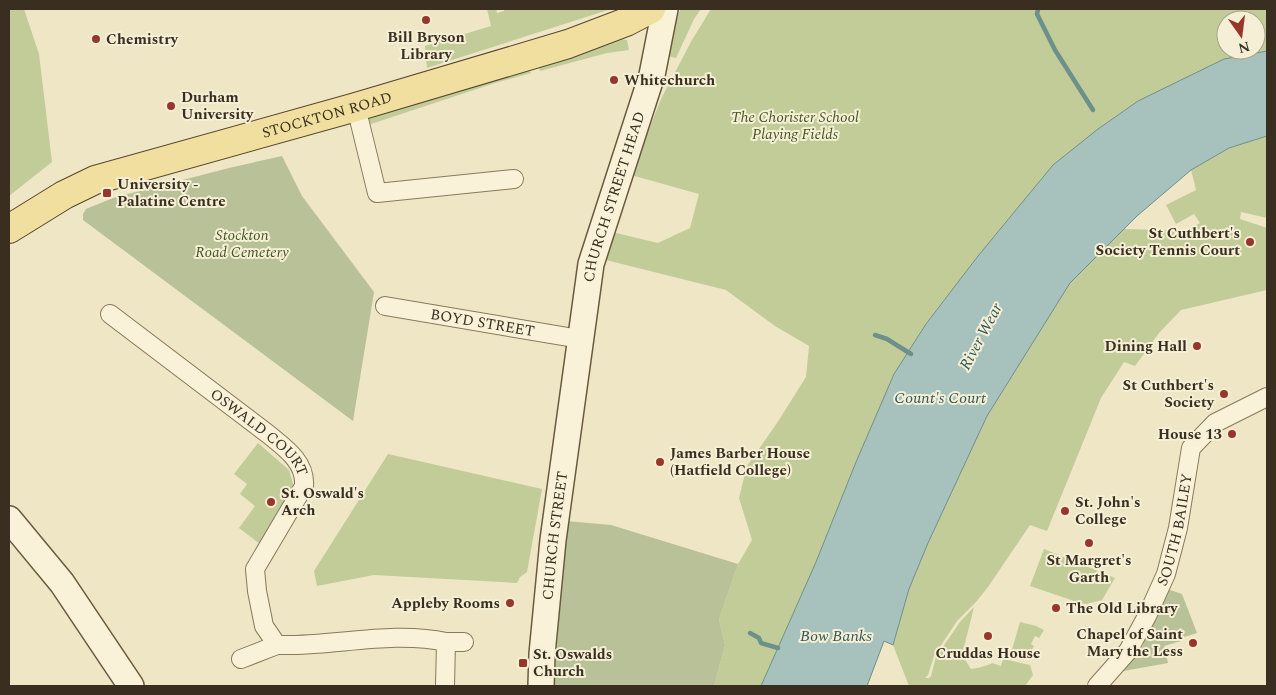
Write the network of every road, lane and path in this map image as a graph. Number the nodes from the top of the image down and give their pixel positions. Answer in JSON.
{"nodes":[{"id":1,"x":651,"y":9,"type":"edge"},
{"id":2,"x":665,"y":9,"type":"edge"},
{"id":3,"x":356,"y":107,"type":"junction"},
{"id":4,"x":514,"y":179,"type":"dead end"},
{"id":5,"x":9,"y":229,"type":"edge"},
{"id":6,"x":385,"y":306,"type":"dead end"},
{"id":7,"x":110,"y":314,"type":"dead end"},
{"id":8,"x":580,"y":339,"type":"junction"},
{"id":9,"x":573,"y":386,"type":"joint"},
{"id":10,"x":1267,"y":397,"type":"edge"},
{"id":11,"x":9,"y":519,"type":"edge"},
{"id":12,"x":277,"y":645,"type":"junction"},
{"id":13,"x":241,"y":659,"type":"dead end"},
{"id":14,"x":131,"y":686,"type":"edge"},
{"id":15,"x":445,"y":686,"type":"edge"},
{"id":16,"x":541,"y":686,"type":"edge"},
{"id":17,"x":1097,"y":686,"type":"edge"}],
"edges":[{"from":1,"to":3,"type":"main road","name":"STOCKTON ROAD"},
{"from":2,"to":8,"type":"street","name":"CHURCH STREET HEAD"},
{"from":3,"to":4,"type":"street"},
{"from":3,"to":5,"type":"main road","name":"STOCKTON ROAD"},
{"from":6,"to":8,"type":"street","name":"BOYD STREET"},
{"from":7,"to":12,"type":"street","name":"OSWALD COURT"},
{"from":8,"to":9,"type":"street","name":"CHURCH STREET HEAD"},
{"from":9,"to":16,"type":"street","name":"CHURCH STREET"},
{"from":10,"to":17,"type":"street","name":"SOUTH BAILEY"},
{"from":11,"to":14,"type":"street"},
{"from":12,"to":13,"type":"street"},
{"from":12,"to":15,"type":"street"}]}
